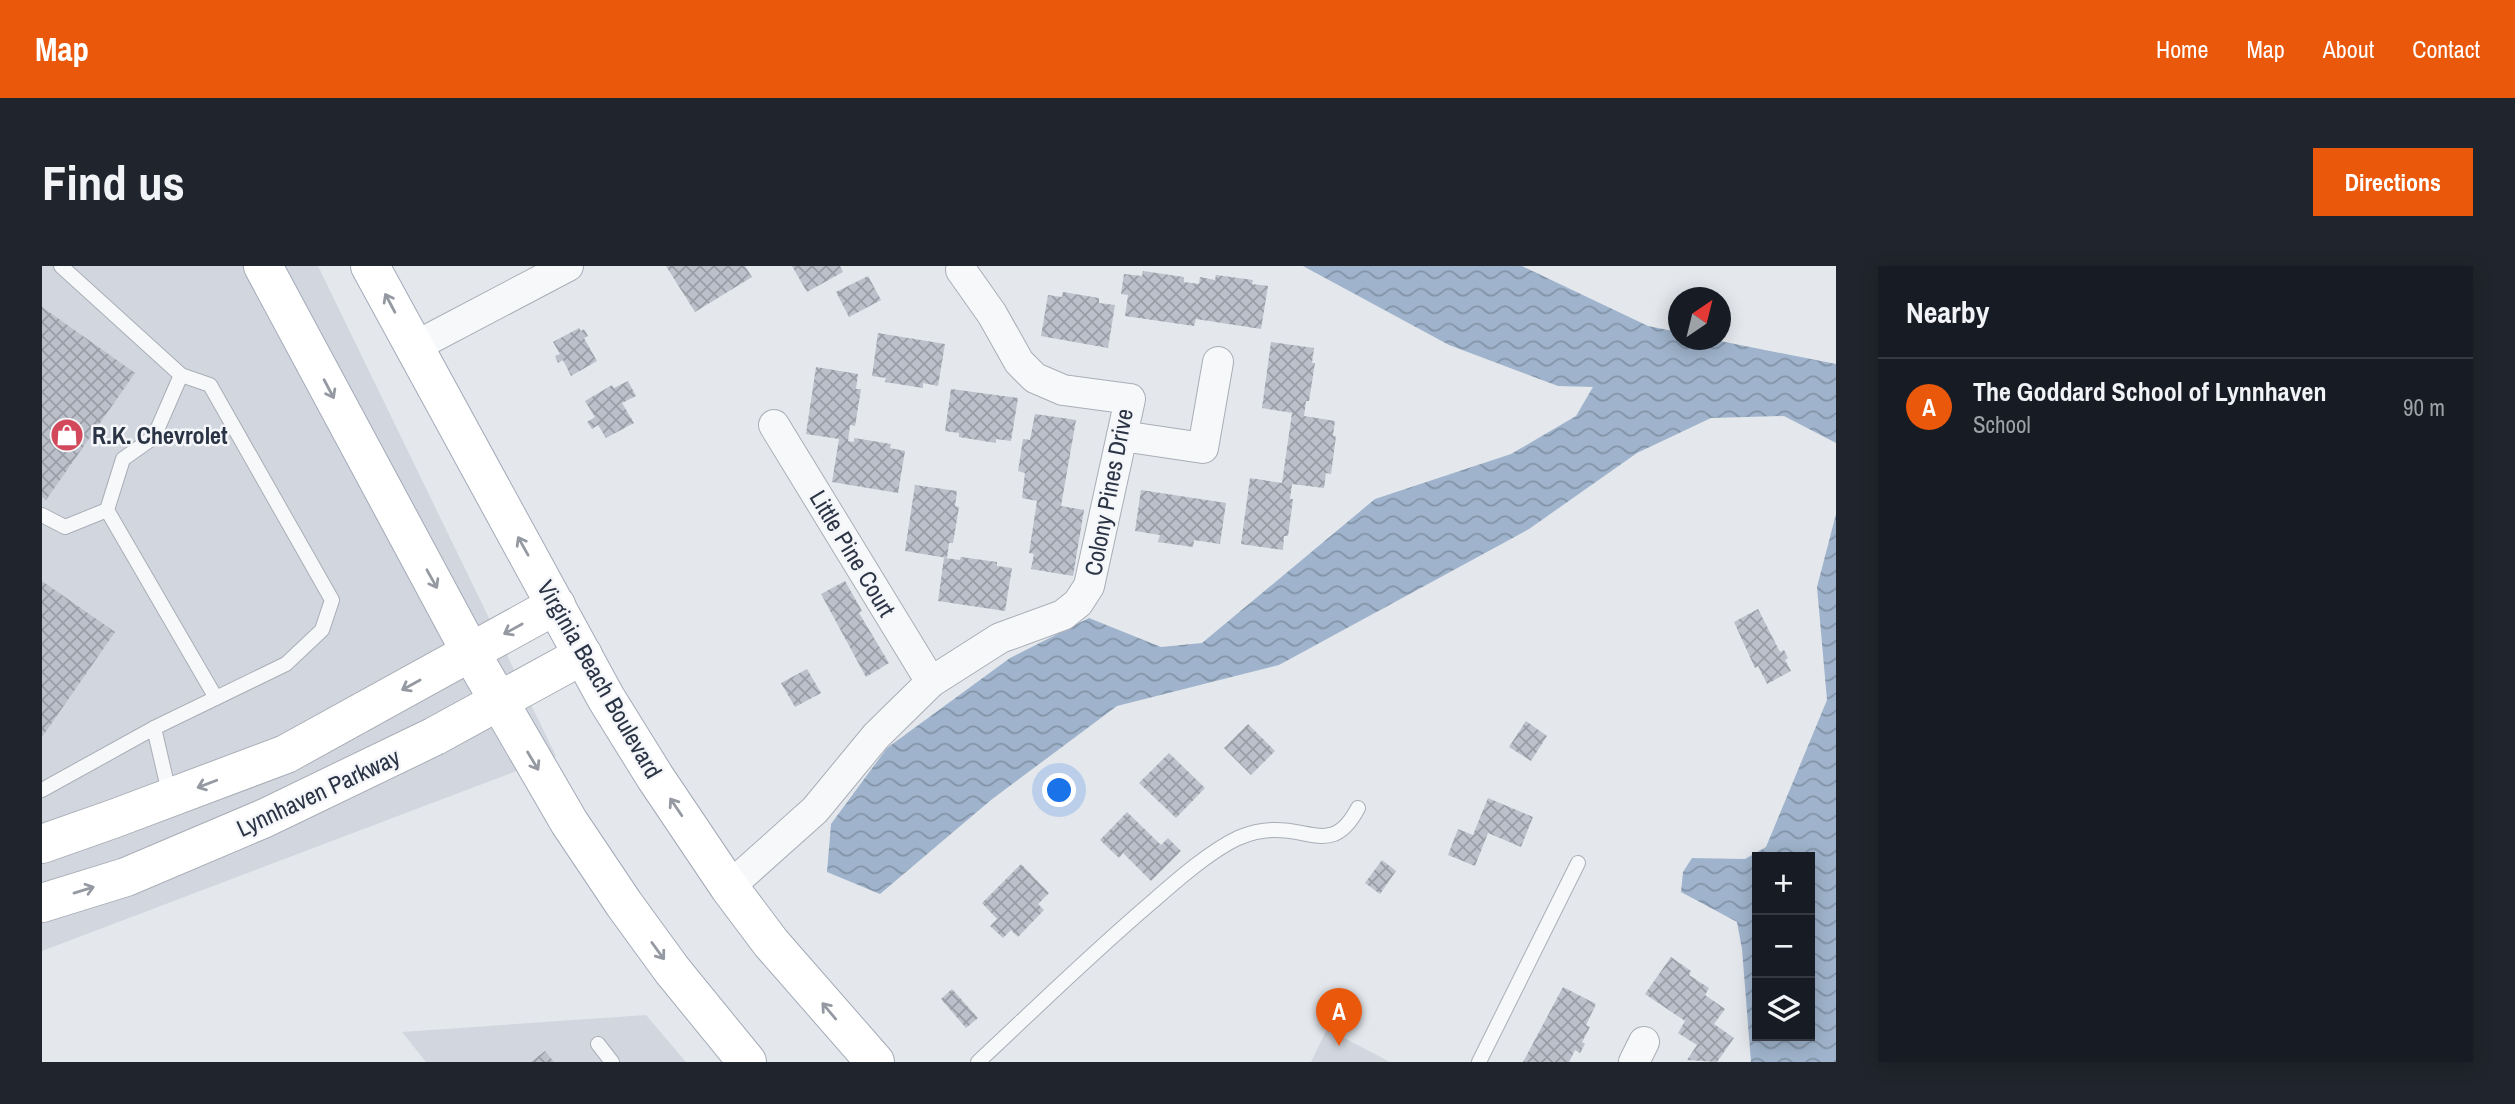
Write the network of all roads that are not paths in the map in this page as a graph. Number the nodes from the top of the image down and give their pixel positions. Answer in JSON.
{"nodes":[{"id":1,"x":61,"y":266,"type":"edge"},
{"id":2,"x":263,"y":266,"type":"edge"},
{"id":3,"x":370,"y":266,"type":"edge"},
{"id":4,"x":568,"y":266,"type":"edge"},
{"id":5,"x":961,"y":270,"type":"dead end"},
{"id":6,"x":414,"y":347,"type":"junction"},
{"id":7,"x":1219,"y":362,"type":"dead end"},
{"id":8,"x":181,"y":375,"type":"junction"},
{"id":9,"x":774,"y":425,"type":"dead end"},
{"id":10,"x":1122,"y":436,"type":"junction"},
{"id":11,"x":107,"y":510,"type":"junction"},
{"id":12,"x":42,"y":515,"type":"edge"},
{"id":13,"x":556,"y":606,"type":"junction"},
{"id":14,"x":471,"y":653,"type":"junction"},
{"id":15,"x":583,"y":656,"type":"junction"},
{"id":16,"x":931,"y":682,"type":"junction"},
{"id":17,"x":216,"y":698,"type":"junction"},
{"id":18,"x":498,"y":702,"type":"junction"},
{"id":19,"x":154,"y":728,"type":"junction"},
{"id":20,"x":42,"y":790,"type":"edge"},
{"id":21,"x":170,"y":798,"type":"junction"},
{"id":22,"x":1358,"y":808,"type":"dead end"},
{"id":23,"x":42,"y":844,"type":"edge"},
{"id":24,"x":1578,"y":863,"type":"dead end"},
{"id":25,"x":729,"y":887,"type":"junction"},
{"id":26,"x":42,"y":903,"type":"edge"},
{"id":27,"x":598,"y":1044,"type":"dead end"},
{"id":28,"x":612,"y":1062,"type":"edge"},
{"id":29,"x":747,"y":1062,"type":"edge"},
{"id":30,"x":875,"y":1062,"type":"edge"},
{"id":31,"x":978,"y":1062,"type":"edge"},
{"id":32,"x":1479,"y":1062,"type":"edge"}],
"edges":[{"from":1,"to":8,"type":"lane"},
{"from":2,"to":14,"type":"main road","one_way":true},
{"from":6,"to":3,"type":"main road","name":"Virginia Beach Boulevard","one_way":true},
{"from":4,"to":6,"type":"street"},
{"from":5,"to":10,"type":"street","name":"Colony Pines Drive"},
{"from":13,"to":6,"type":"main road","name":"Virginia Beach Boulevard","one_way":true},
{"from":7,"to":10,"type":"street"},
{"from":8,"to":11,"type":"lane"},
{"from":8,"to":17,"type":"lane"},
{"from":9,"to":16,"type":"street","name":"Little Pine Court"},
{"from":10,"to":16,"type":"street","name":"Colony Pines Drive"},
{"from":11,"to":12,"type":"lane"},
{"from":11,"to":17,"type":"lane"},
{"from":13,"to":14,"type":"main road","name":"Lynnhaven Parkway","one_way":true},
{"from":13,"to":15,"type":"main road","name":"Virginia Beach Boulevard"},
{"from":14,"to":18,"type":"main road"},
{"from":14,"to":21,"type":"main road","name":"Lynnhaven Parkway","one_way":true},
{"from":15,"to":18,"type":"main road","name":"Lynnhaven Parkway"},
{"from":25,"to":15,"type":"main road","name":"Virginia Beach Boulevard","one_way":true},
{"from":16,"to":25,"type":"street","name":"Colony Pines Drive"},
{"from":17,"to":19,"type":"lane"},
{"from":26,"to":18,"type":"main road","name":"Lynnhaven Parkway","one_way":true},
{"from":18,"to":29,"type":"main road","one_way":true},
{"from":19,"to":20,"type":"lane"},
{"from":19,"to":21,"type":"lane"},
{"from":21,"to":23,"type":"main road","name":"Lynnhaven Parkway"},
{"from":22,"to":31,"type":"lane"},
{"from":24,"to":32,"type":"lane"},
{"from":30,"to":25,"type":"main road","name":"Virginia Beach Boulevard","one_way":true},
{"from":27,"to":28,"type":"lane"}]}
